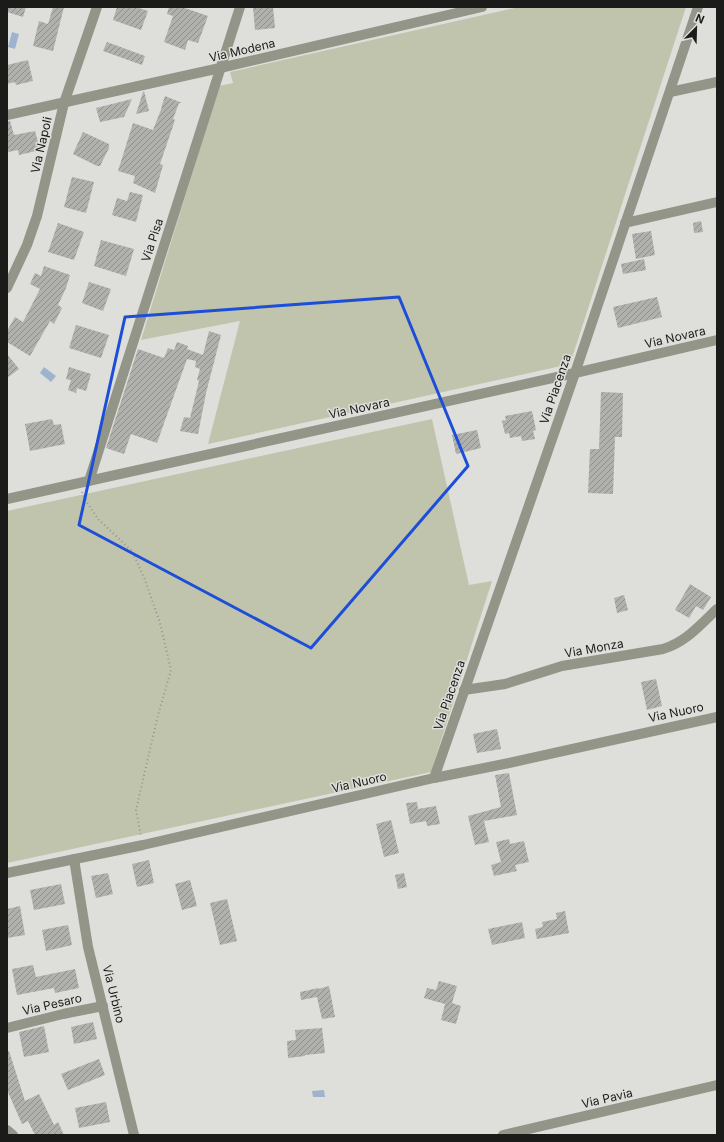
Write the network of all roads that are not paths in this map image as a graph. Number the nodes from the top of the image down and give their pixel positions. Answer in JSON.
{"nodes":[{"id":1,"x":97,"y":7,"type":"edge"},
{"id":2,"x":240,"y":7,"type":"edge"},
{"id":3,"x":482,"y":7,"type":"edge"},
{"id":4,"x":698,"y":7,"type":"edge"},
{"id":5,"x":220,"y":68,"type":"junction"},
{"id":6,"x":717,"y":82,"type":"edge"},
{"id":7,"x":670,"y":92,"type":"junction"},
{"id":8,"x":64,"y":103,"type":"junction"},
{"id":9,"x":7,"y":115,"type":"edge"},
{"id":10,"x":717,"y":202,"type":"edge"},
{"id":11,"x":625,"y":223,"type":"junction"},
{"id":12,"x":7,"y":288,"type":"edge"},
{"id":13,"x":717,"y":340,"type":"edge"},
{"id":14,"x":574,"y":373,"type":"junction"},
{"id":15,"x":89,"y":481,"type":"junction"},
{"id":16,"x":7,"y":499,"type":"edge"},
{"id":17,"x":717,"y":609,"type":"edge"},
{"id":18,"x":464,"y":690,"type":"junction"},
{"id":19,"x":717,"y":716,"type":"edge"},
{"id":20,"x":434,"y":778,"type":"junction"},
{"id":21,"x":74,"y":859,"type":"junction"},
{"id":22,"x":7,"y":873,"type":"edge"},
{"id":23,"x":103,"y":1006,"type":"junction"},
{"id":24,"x":7,"y":1028,"type":"edge"},
{"id":25,"x":717,"y":1085,"type":"edge"},
{"id":26,"x":134,"y":1135,"type":"edge"},
{"id":27,"x":503,"y":1135,"type":"edge"}],
"edges":[{"from":1,"to":8,"type":"street","name":"Via Napoli"},
{"from":2,"to":5,"type":"street","name":"Via Pisa"},
{"from":3,"to":5,"type":"street","name":"Via Modena"},
{"from":4,"to":7,"type":"street","name":"Via Piacenza"},
{"from":5,"to":8,"type":"street","name":"Via Modena"},
{"from":5,"to":15,"type":"street","name":"Via Pisa"},
{"from":6,"to":7,"type":"street"},
{"from":7,"to":11,"type":"street","name":"Via Piacenza"},
{"from":8,"to":9,"type":"street","name":"Via Modena"},
{"from":8,"to":12,"type":"street","name":"Via Napoli"},
{"from":10,"to":11,"type":"street"},
{"from":11,"to":14,"type":"street","name":"Via Piacenza"},
{"from":13,"to":14,"type":"street","name":"Via Novara"},
{"from":14,"to":15,"type":"street","name":"Via Novara"},
{"from":14,"to":18,"type":"street","name":"Via Piacenza"},
{"from":15,"to":16,"type":"street","name":"Via Novara"},
{"from":17,"to":18,"type":"street","name":"Via Monza"},
{"from":18,"to":20,"type":"street","name":"Via Piacenza"},
{"from":19,"to":20,"type":"street","name":"Via Nuoro"},
{"from":20,"to":21,"type":"street","name":"Via Nuoro"},
{"from":21,"to":22,"type":"street","name":"Via Nuoro"},
{"from":21,"to":23,"type":"street","name":"Via Urbino"},
{"from":23,"to":24,"type":"street","name":"Via Pesaro"},
{"from":23,"to":26,"type":"street","name":"Via Urbino"},
{"from":25,"to":27,"type":"street","name":"Via Pavia"}]}
